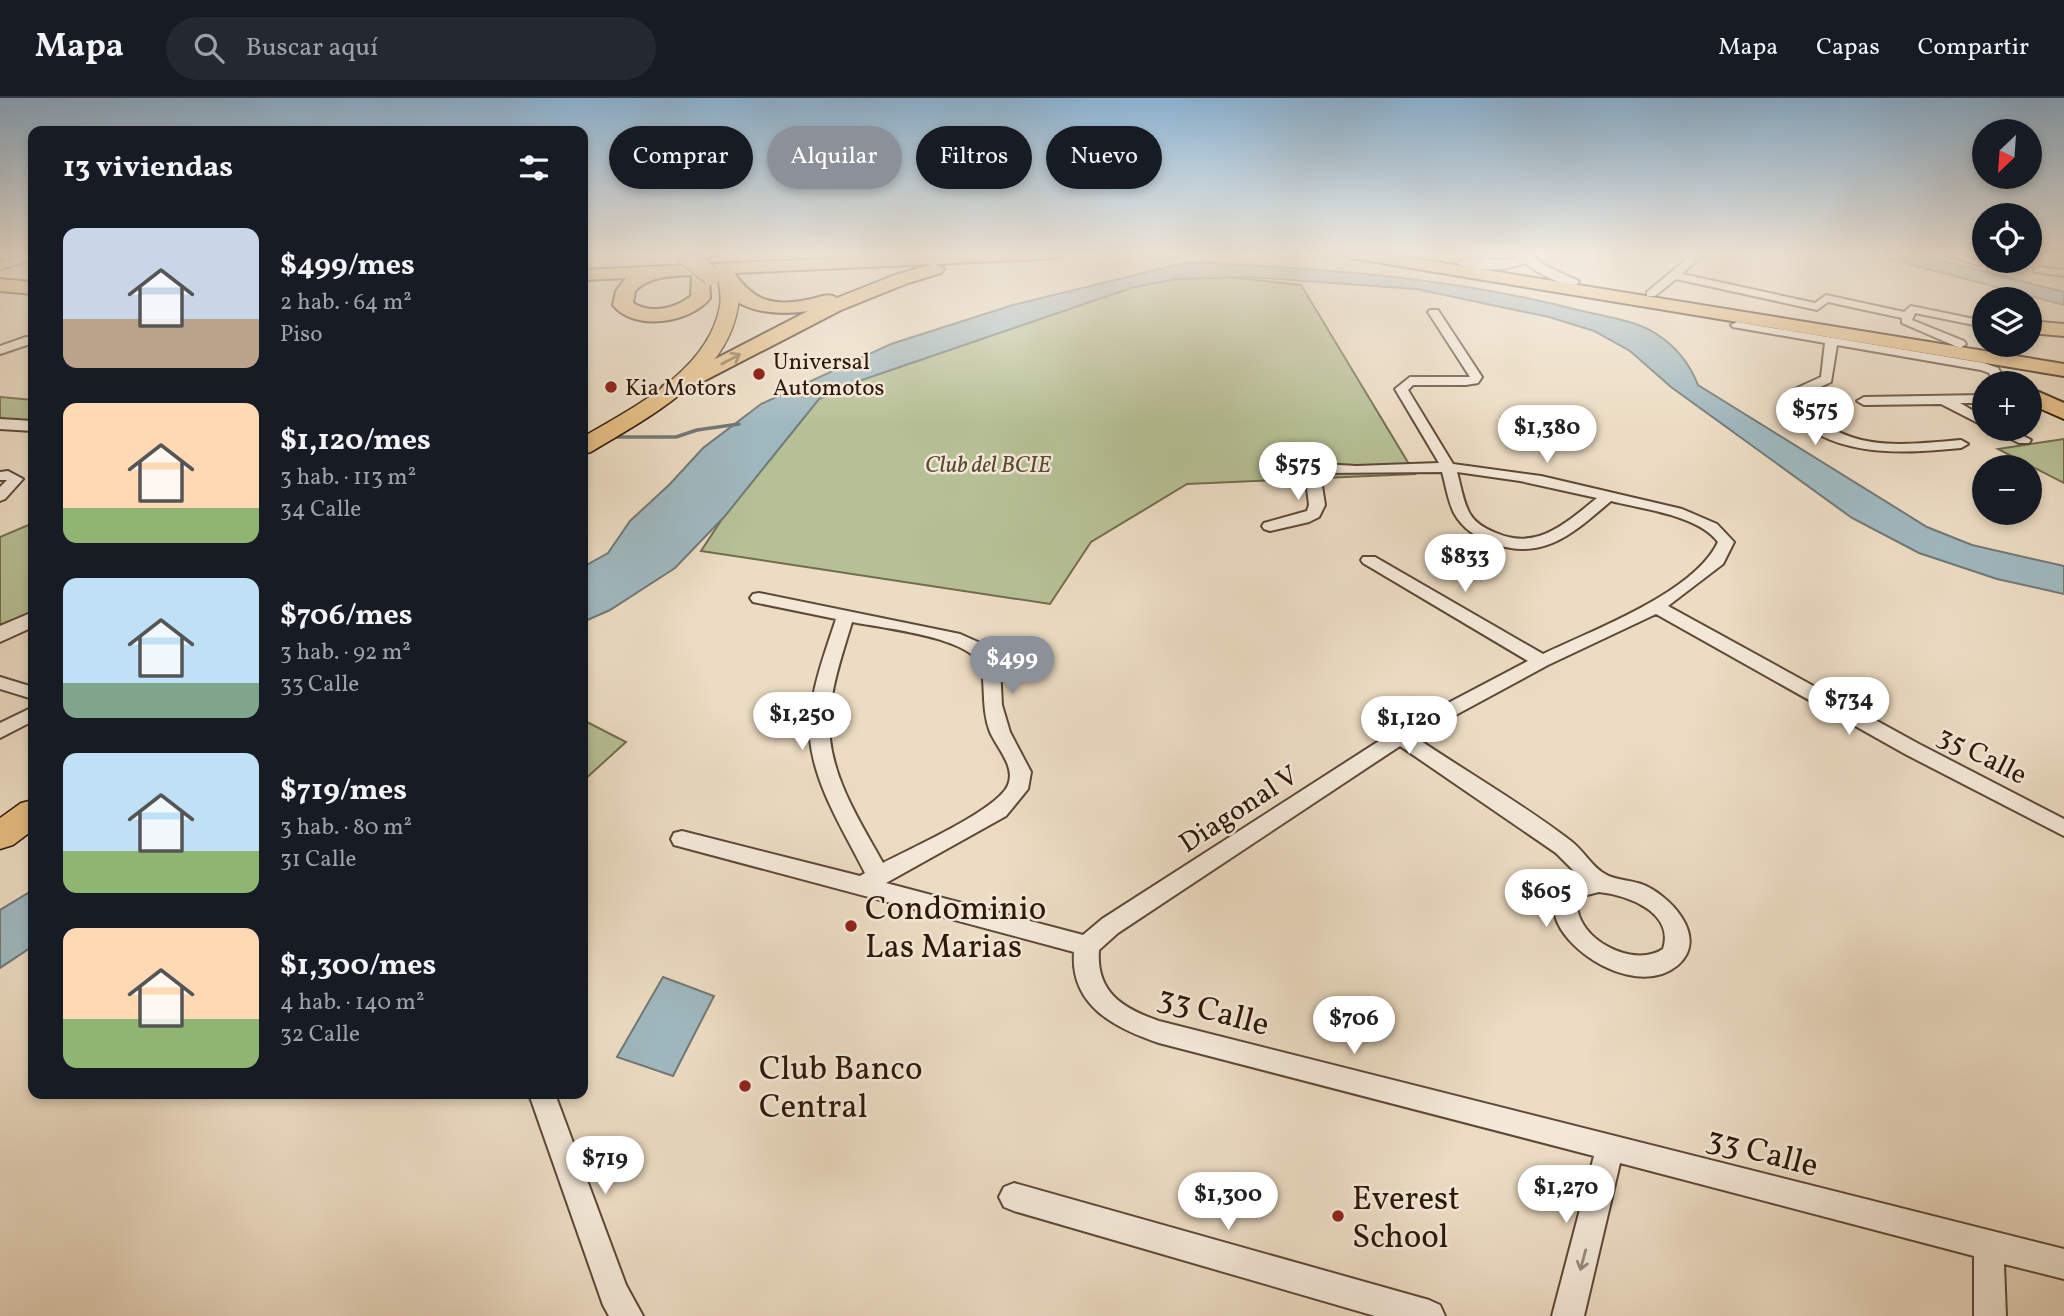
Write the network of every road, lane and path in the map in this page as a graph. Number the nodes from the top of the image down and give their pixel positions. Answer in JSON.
{"nodes":[{"id":1,"x":712,"y":310,"type":"edge"},
{"id":2,"x":728,"y":310,"type":"edge"},
{"id":3,"x":835,"y":310,"type":"edge"},
{"id":4,"x":1673,"y":310,"type":"edge"},
{"id":5,"x":1747,"y":310,"type":"edge"},
{"id":6,"x":1892,"y":310,"type":"edge"},
{"id":7,"x":1434,"y":312,"type":"dead end"},
{"id":8,"x":1910,"y":313,"type":"junction"},
{"id":9,"x":1972,"y":322,"type":"edge"},
{"id":10,"x":1737,"y":325,"type":"dead end"},
{"id":11,"x":2042,"y":328,"type":"edge"},
{"id":12,"x":2064,"y":330,"type":"edge"},
{"id":13,"x":1821,"y":336,"type":"junction"},
{"id":14,"x":28,"y":341,"type":"edge"},
{"id":15,"x":1960,"y":345,"type":"junction"},
{"id":16,"x":0,"y":349,"type":"edge"},
{"id":17,"x":2042,"y":353,"type":"edge"},
{"id":18,"x":2064,"y":359,"type":"edge"},
{"id":19,"x":1994,"y":371,"type":"edge"},
{"id":20,"x":2064,"y":373,"type":"edge"},
{"id":21,"x":2042,"y":376,"type":"edge"},
{"id":22,"x":671,"y":391,"type":"junction"},
{"id":23,"x":1941,"y":398,"type":"junction"},
{"id":24,"x":1972,"y":399,"type":"edge"},
{"id":25,"x":1864,"y":401,"type":"dead end"},
{"id":26,"x":2042,"y":401,"type":"edge"},
{"id":27,"x":2064,"y":412,"type":"edge"},
{"id":28,"x":1972,"y":415,"type":"edge"},
{"id":29,"x":0,"y":424,"type":"edge"},
{"id":30,"x":28,"y":426,"type":"edge"},
{"id":31,"x":598,"y":428,"type":"edge"},
{"id":32,"x":1961,"y":444,"type":"dead end"},
{"id":33,"x":1448,"y":468,"type":"junction"},
{"id":34,"x":0,"y":476,"type":"edge"},
{"id":35,"x":0,"y":496,"type":"edge"},
{"id":36,"x":1608,"y":496,"type":"junction"},
{"id":37,"x":1270,"y":526,"type":"dead end"},
{"id":38,"x":1369,"y":560,"type":"dead end"},
{"id":39,"x":759,"y":598,"type":"dead end"},
{"id":40,"x":1656,"y":607,"type":"junction"},
{"id":41,"x":846,"y":615,"type":"junction"},
{"id":42,"x":28,"y":621,"type":"edge"},
{"id":43,"x":0,"y":635,"type":"edge"},
{"id":44,"x":1542,"y":661,"type":"junction"},
{"id":45,"x":0,"y":683,"type":"edge"},
{"id":46,"x":28,"y":691,"type":"edge"},
{"id":47,"x":28,"y":716,"type":"edge"},
{"id":48,"x":0,"y":731,"type":"edge"},
{"id":49,"x":1400,"y":737,"type":"junction"},
{"id":50,"x":28,"y":791,"type":"edge"},
{"id":51,"x":0,"y":811,"type":"edge"},
{"id":52,"x":28,"y":816,"type":"edge"},
{"id":53,"x":2064,"y":828,"type":"edge"},
{"id":54,"x":0,"y":836,"type":"edge"},
{"id":55,"x":682,"y":839,"type":"dead end"},
{"id":56,"x":870,"y":880,"type":"junction"},
{"id":57,"x":1599,"y":883,"type":"junction"},
{"id":58,"x":1087,"y":946,"type":"junction"},
{"id":59,"x":544,"y":1099,"type":"edge"},
{"id":60,"x":1610,"y":1146,"type":"junction"},
{"id":61,"x":1013,"y":1197,"type":"dead end"},
{"id":62,"x":1989,"y":1245,"type":"junction"},
{"id":63,"x":2064,"y":1264,"type":"edge"},
{"id":64,"x":627,"y":1316,"type":"edge"},
{"id":65,"x":1429,"y":1316,"type":"edge"},
{"id":66,"x":1568,"y":1316,"type":"edge"},
{"id":67,"x":1990,"y":1316,"type":"edge"}],
"edges":[{"from":1,"to":31,"type":"main road"},
{"from":2,"to":22,"type":"main road"},
{"from":22,"to":3,"type":"highway","one_way":true},
{"from":4,"to":13,"type":"highway"},
{"from":5,"to":15,"type":"highway"},
{"from":6,"to":8,"type":"street"},
{"from":7,"to":33,"type":"street"},
{"from":8,"to":9,"type":"street"},
{"from":8,"to":15,"type":"street"},
{"from":10,"to":13,"type":"street"},
{"from":11,"to":12,"type":"highway"},
{"from":13,"to":19,"type":"street"},
{"from":13,"to":20,"type":"highway"},
{"from":13,"to":32,"type":"street"},
{"from":14,"to":16,"type":"street"},
{"from":15,"to":18,"type":"highway"},
{"from":17,"to":18,"type":"highway"},
{"from":20,"to":21,"type":"highway"},
{"from":22,"to":31,"type":"main road"},
{"from":23,"to":24,"type":"street"},
{"from":23,"to":25,"type":"street"},
{"from":23,"to":28,"type":"street"},
{"from":26,"to":27,"type":"highway"},
{"from":29,"to":30,"type":"street"},
{"from":33,"to":36,"type":"street"},
{"from":33,"to":36,"type":"street"},
{"from":33,"to":37,"type":"street"},
{"from":34,"to":35,"type":"street"},
{"from":36,"to":40,"type":"street","name":"Diagonal V"},
{"from":38,"to":44,"type":"street"},
{"from":39,"to":41,"type":"street"},
{"from":40,"to":44,"type":"street","name":"Diagonal V"},
{"from":40,"to":53,"type":"street","name":"35 Calle"},
{"from":41,"to":56,"type":"street"},
{"from":41,"to":56,"type":"street"},
{"from":42,"to":43,"type":"street"},
{"from":44,"to":49,"type":"street","name":"Diagonal V"},
{"from":45,"to":46,"type":"street"},
{"from":47,"to":48,"type":"street"},
{"from":49,"to":57,"type":"street"},
{"from":49,"to":58,"type":"street","name":"Diagonal V"},
{"from":50,"to":51,"type":"main road"},
{"from":52,"to":54,"type":"main road"},
{"from":55,"to":56,"type":"street"},
{"from":56,"to":58,"type":"street"},
{"from":57,"to":57,"type":"street"},
{"from":58,"to":60,"type":"street","name":"33 Calle"},
{"from":59,"to":64,"type":"street"},
{"from":60,"to":62,"type":"street","name":"33 Calle"},
{"from":60,"to":66,"type":"street","one_way":true},
{"from":61,"to":65,"type":"street"},
{"from":62,"to":63,"type":"street","name":"33 Calle"},
{"from":62,"to":67,"type":"street"}]}
